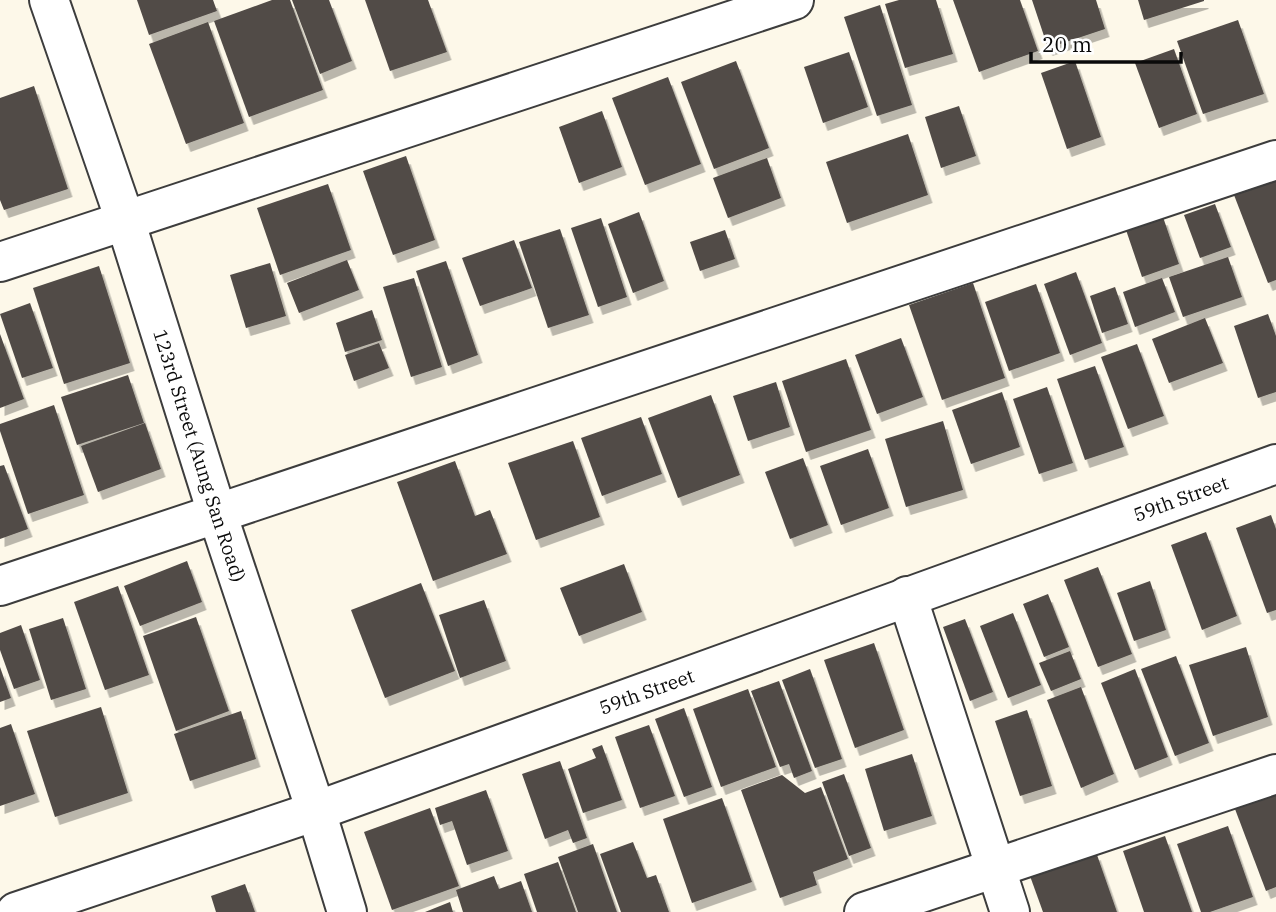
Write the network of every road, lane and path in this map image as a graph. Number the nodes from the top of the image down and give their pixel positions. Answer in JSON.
{"nodes":[{"id":1,"x":49,"y":0,"type":"edge"},
{"id":2,"x":794,"y":0,"type":"edge"},
{"id":3,"x":1276,"y":160,"type":"edge"},
{"id":4,"x":125,"y":220,"type":"junction"},
{"id":5,"x":0,"y":262,"type":"edge"},
{"id":6,"x":1276,"y":464,"type":"edge"},
{"id":7,"x":217,"y":513,"type":"junction"},
{"id":8,"x":0,"y":586,"type":"edge"},
{"id":9,"x":907,"y":596,"type":"junction"},
{"id":10,"x":1276,"y":774,"type":"edge"},
{"id":11,"x":316,"y":811,"type":"junction"},
{"id":12,"x":995,"y":868,"type":"junction"},
{"id":13,"x":16,"y":912,"type":"edge"},
{"id":14,"x":347,"y":912,"type":"edge"},
{"id":15,"x":863,"y":912,"type":"edge"},
{"id":16,"x":1010,"y":912,"type":"edge"}],
"edges":[{"from":1,"to":4,"type":"street","name":"123rd Street (Aung San Road)"},
{"from":2,"to":4,"type":"street"},
{"from":3,"to":7,"type":"street"},
{"from":4,"to":5,"type":"street"},
{"from":4,"to":7,"type":"street","name":"123rd Street (Aung San Road)"},
{"from":6,"to":9,"type":"street","name":"59th Street"},
{"from":7,"to":8,"type":"street"},
{"from":7,"to":11,"type":"street","name":"123rd Street (Aung San Road)"},
{"from":9,"to":11,"type":"street","name":"59th Street"},
{"from":9,"to":12,"type":"street"},
{"from":10,"to":12,"type":"street"},
{"from":11,"to":13,"type":"street","name":"59th Street"},
{"from":11,"to":14,"type":"street","name":"123rd Street (Aung San Road)"},
{"from":12,"to":15,"type":"street"},
{"from":12,"to":16,"type":"street"}]}
